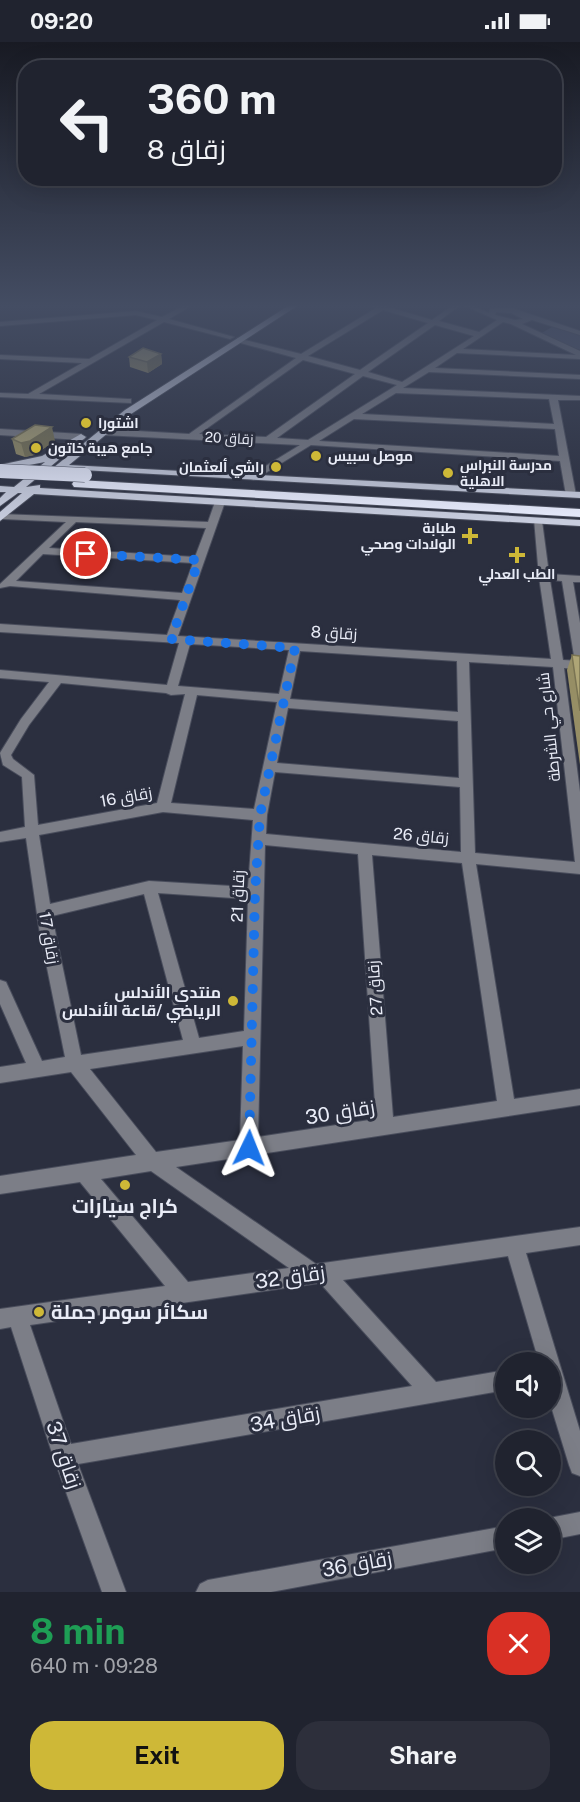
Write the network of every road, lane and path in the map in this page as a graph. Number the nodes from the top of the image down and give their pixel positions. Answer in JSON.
{"nodes":[{"id":1,"x":62,"y":378,"type":"edge"},
{"id":2,"x":164,"y":378,"type":"edge"},
{"id":3,"x":179,"y":378,"type":"edge"},
{"id":4,"x":272,"y":378,"type":"edge"},
{"id":5,"x":354,"y":378,"type":"edge"},
{"id":6,"x":380,"y":378,"type":"edge"},
{"id":7,"x":412,"y":378,"type":"edge"},
{"id":8,"x":401,"y":384,"type":"junction"},
{"id":9,"x":392,"y":390,"type":"junction"},
{"id":10,"x":0,"y":395,"type":"edge"},
{"id":11,"x":28,"y":397,"type":"junction"},
{"id":12,"x":553,"y":397,"type":"junction"},
{"id":13,"x":580,"y":398,"type":"edge"},
{"id":14,"x":128,"y":401,"type":"junction"},
{"id":15,"x":354,"y":416,"type":"junction"},
{"id":16,"x":558,"y":427,"type":"junction"},
{"id":17,"x":0,"y":432,"type":"edge"},
{"id":18,"x":103,"y":432,"type":"junction"},
{"id":19,"x":191,"y":436,"type":"junction"},
{"id":20,"x":268,"y":440,"type":"junction"},
{"id":21,"x":82,"y":442,"type":"junction"},
{"id":22,"x":310,"y":443,"type":"junction"},
{"id":23,"x":564,"y":459,"type":"junction"},
{"id":24,"x":44,"y":467,"type":"junction"},
{"id":25,"x":59,"y":468,"type":"junction"},
{"id":26,"x":102,"y":470,"type":"junction"},
{"id":27,"x":2,"y":471,"type":"edge"},
{"id":28,"x":254,"y":477,"type":"junction"},
{"id":29,"x":78,"y":484,"type":"junction"},
{"id":30,"x":0,"y":489,"type":"edge"},
{"id":31,"x":16,"y":490,"type":"junction"},
{"id":32,"x":32,"y":491,"type":"junction"},
{"id":33,"x":577,"y":497,"type":"edge"},
{"id":34,"x":220,"y":502,"type":"junction"},
{"id":35,"x":0,"y":503,"type":"edge"},
{"id":36,"x":580,"y":513,"type":"edge"},
{"id":37,"x":4,"y":515,"type":"edge"},
{"id":38,"x":75,"y":518,"type":"junction"},
{"id":39,"x":537,"y":521,"type":"junction"},
{"id":40,"x":580,"y":523,"type":"edge"},
{"id":41,"x":211,"y":525,"type":"junction"},
{"id":42,"x":42,"y":551,"type":"junction"},
{"id":43,"x":199,"y":560,"type":"junction"},
{"id":44,"x":544,"y":577,"type":"junction"},
{"id":45,"x":567,"y":578,"type":"junction"},
{"id":46,"x":580,"y":579,"type":"edge"},
{"id":47,"x":3,"y":586,"type":"edge"},
{"id":48,"x":186,"y":597,"type":"junction"},
{"id":49,"x":576,"y":615,"type":"edge"},
{"id":50,"x":0,"y":628,"type":"edge"},
{"id":51,"x":171,"y":639,"type":"junction"},
{"id":52,"x":185,"y":640,"type":"junction"},
{"id":53,"x":295,"y":648,"type":"junction"},
{"id":54,"x":580,"y":656,"type":"edge"},
{"id":55,"x":463,"y":657,"type":"junction"},
{"id":56,"x":559,"y":663,"type":"junction"},
{"id":57,"x":580,"y":665,"type":"edge"},
{"id":58,"x":0,"y":674,"type":"edge"},
{"id":59,"x":57,"y":680,"type":"junction"},
{"id":60,"x":171,"y":691,"type":"junction"},
{"id":61,"x":192,"y":692,"type":"junction"},
{"id":62,"x":283,"y":701,"type":"junction"},
{"id":63,"x":464,"y":717,"type":"junction"},
{"id":64,"x":270,"y":767,"type":"junction"},
{"id":65,"x":466,"y":783,"type":"junction"},
{"id":66,"x":163,"y":807,"type":"junction"},
{"id":67,"x":260,"y":815,"type":"junction"},
{"id":68,"x":578,"y":820,"type":"edge"},
{"id":69,"x":32,"y":831,"type":"junction"},
{"id":70,"x":0,"y":837,"type":"edge"},
{"id":71,"x":258,"y":839,"type":"junction"},
{"id":72,"x":365,"y":849,"type":"junction"},
{"id":73,"x":468,"y":858,"type":"junction"},
{"id":74,"x":580,"y":858,"type":"edge"},
{"id":75,"x":580,"y":868,"type":"edge"},
{"id":76,"x":149,"y":887,"type":"junction"},
{"id":77,"x":255,"y":893,"type":"junction"},
{"id":78,"x":44,"y":912,"type":"junction"},
{"id":79,"x":0,"y":987,"type":"edge"},
{"id":80,"x":253,"y":1037,"type":"junction"},
{"id":81,"x":193,"y":1046,"type":"junction"},
{"id":82,"x":75,"y":1064,"type":"junction"},
{"id":83,"x":38,"y":1070,"type":"junction"},
{"id":84,"x":0,"y":1075,"type":"edge"},
{"id":85,"x":580,"y":1097,"type":"edge"},
{"id":86,"x":507,"y":1109,"type":"junction"},
{"id":87,"x":385,"y":1128,"type":"junction"},
{"id":88,"x":249,"y":1148,"type":"junction"},
{"id":89,"x":152,"y":1161,"type":"junction"},
{"id":90,"x":85,"y":1173,"type":"junction"},
{"id":91,"x":0,"y":1185,"type":"edge"},
{"id":92,"x":580,"y":1236,"type":"edge"},
{"id":93,"x":513,"y":1245,"type":"junction"},
{"id":94,"x":318,"y":1273,"type":"junction"},
{"id":95,"x":183,"y":1292,"type":"junction"},
{"id":96,"x":8,"y":1318,"type":"edge"},
{"id":97,"x":545,"y":1352,"type":"edge"},
{"id":98,"x":495,"y":1382,"type":"edge"},
{"id":99,"x":433,"y":1394,"type":"junction"},
{"id":100,"x":561,"y":1403,"type":"edge"},
{"id":101,"x":64,"y":1456,"type":"junction"},
{"id":102,"x":580,"y":1464,"type":"edge"},
{"id":103,"x":580,"y":1523,"type":"edge"},
{"id":104,"x":561,"y":1527,"type":"edge"},
{"id":105,"x":495,"y":1539,"type":"edge"},
{"id":106,"x":114,"y":1592,"type":"edge"},
{"id":107,"x":208,"y":1592,"type":"edge"}],
"edges":[{"from":1,"to":11,"type":"street"},
{"from":2,"to":14,"type":"main road"},
{"from":3,"to":18,"type":"main road"},
{"from":4,"to":19,"type":"street"},
{"from":5,"to":20,"type":"street","name":"زقاق 20"},
{"from":6,"to":8,"type":"street"},
{"from":7,"to":8,"type":"street"},
{"from":8,"to":9,"type":"street"},
{"from":9,"to":12,"type":"street"},
{"from":9,"to":15,"type":"street"},
{"from":10,"to":11,"type":"street"},
{"from":11,"to":14,"type":"street"},
{"from":12,"to":13,"type":"street"},
{"from":12,"to":16,"type":"street"},
{"from":14,"to":21,"type":"main road"},
{"from":15,"to":16,"type":"street"},
{"from":15,"to":22,"type":"street"},
{"from":16,"to":23,"type":"street"},
{"from":17,"to":21,"type":"street"},
{"from":18,"to":19,"type":"street","name":"زقاق 20"},
{"from":18,"to":21,"type":"main road"},
{"from":19,"to":20,"type":"street","name":"زقاق 20"},
{"from":20,"to":22,"type":"street"},
{"from":21,"to":24,"type":"main road"},
{"from":21,"to":25,"type":"main road"},
{"from":21,"to":26,"type":"main road"},
{"from":21,"to":27,"type":"main road"},
{"from":22,"to":23,"type":"street"},
{"from":22,"to":28,"type":"street"},
{"from":23,"to":33,"type":"street"},
{"from":24,"to":25,"type":"main road"},
{"from":24,"to":27,"type":"main road"},
{"from":24,"to":31,"type":"main road"},
{"from":25,"to":26,"type":"main road"},
{"from":25,"to":32,"type":"main road"},
{"from":26,"to":28,"type":"main road"},
{"from":27,"to":29,"type":"highway"},
{"from":28,"to":33,"type":"main road"},
{"from":29,"to":32,"type":"main road"},
{"from":29,"to":33,"type":"highway"},
{"from":29,"to":34,"type":"main road"},
{"from":29,"to":36,"type":"highway"},
{"from":29,"to":37,"type":"main road"},
{"from":30,"to":31,"type":"main road"},
{"from":31,"to":32,"type":"main road"},
{"from":31,"to":35,"type":"main road"},
{"from":32,"to":37,"type":"main road"},
{"from":34,"to":39,"type":"main road"},
{"from":34,"to":41,"type":"street"},
{"from":37,"to":38,"type":"street"},
{"from":38,"to":41,"type":"street"},
{"from":38,"to":42,"type":"street"},
{"from":39,"to":40,"type":"main road"},
{"from":39,"to":44,"type":"street","name":"شارع حي الشرطة"},
{"from":41,"to":43,"type":"street"},
{"from":42,"to":43,"type":"street"},
{"from":42,"to":47,"type":"street"},
{"from":43,"to":48,"type":"street"},
{"from":44,"to":45,"type":"street"},
{"from":44,"to":56,"type":"street","name":"شارع حي الشرطة"},
{"from":45,"to":46,"type":"street"},
{"from":45,"to":49,"type":"street"},
{"from":47,"to":48,"type":"street"},
{"from":48,"to":51,"type":"street"},
{"from":49,"to":54,"type":"street"},
{"from":50,"to":51,"type":"street","name":"زقاق 8"},
{"from":51,"to":52,"type":"street","name":"زقاق 8"},
{"from":52,"to":53,"type":"street","name":"زقاق 8"},
{"from":52,"to":60,"type":"street"},
{"from":53,"to":55,"type":"street","name":"زقاق 8"},
{"from":53,"to":62,"type":"street","name":"زقاق 21"},
{"from":55,"to":56,"type":"street","name":"زقاق 8"},
{"from":55,"to":63,"type":"street"},
{"from":56,"to":57,"type":"street","name":"زقاق 8"},
{"from":56,"to":68,"type":"street","name":"شارع حي الشرطة"},
{"from":58,"to":59,"type":"street"},
{"from":59,"to":60,"type":"street"},
{"from":59,"to":69,"type":"street","name":"زقاق 17"},
{"from":60,"to":61,"type":"street"},
{"from":61,"to":62,"type":"street"},
{"from":61,"to":66,"type":"street"},
{"from":62,"to":63,"type":"street"},
{"from":62,"to":64,"type":"street","name":"زقاق 21"},
{"from":63,"to":65,"type":"street"},
{"from":64,"to":65,"type":"street"},
{"from":64,"to":67,"type":"street","name":"زقاق 21"},
{"from":65,"to":73,"type":"street"},
{"from":66,"to":67,"type":"street","name":"زقاق 16"},
{"from":66,"to":69,"type":"street","name":"زقاق 16"},
{"from":67,"to":71,"type":"street","name":"زقاق 21"},
{"from":68,"to":74,"type":"street","name":"شارع حي الشرطة"},
{"from":69,"to":70,"type":"street","name":"زقاق 16"},
{"from":69,"to":78,"type":"street","name":"زقاق 17"},
{"from":71,"to":72,"type":"street","name":"زقاق 26"},
{"from":71,"to":77,"type":"street","name":"زقاق 21"},
{"from":72,"to":73,"type":"street","name":"زقاق 26"},
{"from":72,"to":87,"type":"street","name":"زقاق 27"},
{"from":73,"to":75,"type":"street","name":"زقاق 26"},
{"from":73,"to":86,"type":"street"},
{"from":76,"to":77,"type":"street"},
{"from":76,"to":78,"type":"street"},
{"from":76,"to":81,"type":"street"},
{"from":77,"to":80,"type":"street","name":"زقاق 21"},
{"from":78,"to":82,"type":"street","name":"زقاق 17"},
{"from":79,"to":83,"type":"street"},
{"from":80,"to":81,"type":"street"},
{"from":80,"to":88,"type":"street","name":"زقاق 21"},
{"from":81,"to":82,"type":"street"},
{"from":82,"to":83,"type":"street"},
{"from":82,"to":89,"type":"street","name":"زقاق 17"},
{"from":83,"to":84,"type":"street"},
{"from":85,"to":86,"type":"street","name":"زقاق 30"},
{"from":86,"to":87,"type":"street","name":"زقاق 30"},
{"from":87,"to":88,"type":"street","name":"زقاق 30"},
{"from":88,"to":89,"type":"street","name":"زقاق 30"},
{"from":89,"to":90,"type":"street","name":"زقاق 30"},
{"from":89,"to":94,"type":"street","name":"زقاق 17"},
{"from":90,"to":91,"type":"street","name":"زقاق 30"},
{"from":90,"to":95,"type":"street"},
{"from":92,"to":93,"type":"street","name":"زقاق 32"},
{"from":93,"to":94,"type":"street","name":"زقاق 32"},
{"from":93,"to":97,"type":"street"},
{"from":94,"to":95,"type":"street","name":"زقاق 32"},
{"from":94,"to":99,"type":"street","name":"زقاق 17"},
{"from":95,"to":96,"type":"street","name":"زقاق 32"},
{"from":96,"to":101,"type":"street","name":"زقاق 37"},
{"from":98,"to":99,"type":"street","name":"زقاق 34"},
{"from":99,"to":101,"type":"street","name":"زقاق 34"},
{"from":100,"to":102,"type":"street"},
{"from":101,"to":106,"type":"street","name":"زقاق 37"},
{"from":103,"to":104,"type":"street"},
{"from":105,"to":107,"type":"street","name":"زقاق 36"}]}
